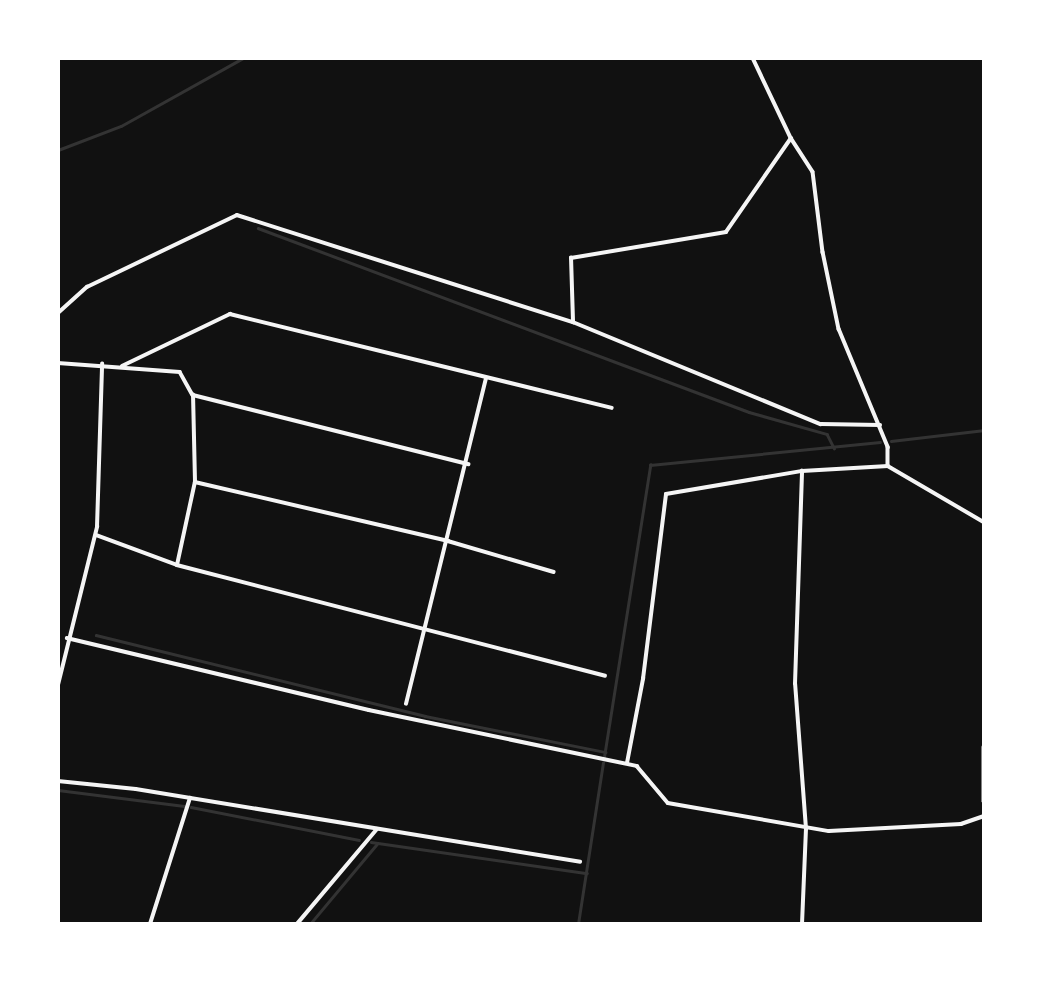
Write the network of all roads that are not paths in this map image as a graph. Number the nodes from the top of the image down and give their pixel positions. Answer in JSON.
{"nodes":[{"id":1,"x":752,"y":58,"type":"edge"},
{"id":2,"x":791,"y":138,"type":"junction"},
{"id":3,"x":58,"y":313,"type":"edge"},
{"id":4,"x":573,"y":321,"type":"junction"},
{"id":5,"x":58,"y":363,"type":"edge"},
{"id":6,"x":102,"y":364,"type":"junction"},
{"id":7,"x":122,"y":366,"type":"junction"},
{"id":8,"x":486,"y":379,"type":"junction"},
{"id":9,"x":193,"y":395,"type":"junction"},
{"id":10,"x":612,"y":408,"type":"dead end"},
{"id":11,"x":880,"y":425,"type":"junction"},
{"id":12,"x":468,"y":464,"type":"junction"},
{"id":13,"x":888,"y":466,"type":"junction"},
{"id":14,"x":802,"y":471,"type":"junction"},
{"id":15,"x":195,"y":482,"type":"junction"},
{"id":16,"x":984,"y":522,"type":"edge"},
{"id":17,"x":96,"y":535,"type":"junction"},
{"id":18,"x":448,"y":541,"type":"junction"},
{"id":19,"x":177,"y":565,"type":"junction"},
{"id":20,"x":554,"y":572,"type":"dead end"},
{"id":21,"x":426,"y":629,"type":"junction"},
{"id":22,"x":67,"y":638,"type":"junction"},
{"id":23,"x":605,"y":676,"type":"dead end"},
{"id":24,"x":58,"y":685,"type":"edge"},
{"id":25,"x":406,"y":704,"type":"dead end"},
{"id":26,"x":984,"y":747,"type":"edge"},
{"id":27,"x":626,"y":763,"type":"junction"},
{"id":28,"x":58,"y":781,"type":"edge"},
{"id":29,"x":190,"y":798,"type":"junction"},
{"id":30,"x":984,"y":801,"type":"edge"},
{"id":31,"x":984,"y":816,"type":"edge"},
{"id":32,"x":377,"y":829,"type":"junction"},
{"id":33,"x":806,"y":829,"type":"junction"},
{"id":34,"x":580,"y":862,"type":"dead end"},
{"id":35,"x":150,"y":924,"type":"edge"},
{"id":36,"x":298,"y":924,"type":"edge"},
{"id":37,"x":802,"y":924,"type":"edge"}],
"edges":[{"from":1,"to":2,"type":"street"},
{"from":2,"to":4,"type":"street"},
{"from":2,"to":11,"type":"street"},
{"from":3,"to":4,"type":"street"},
{"from":4,"to":11,"type":"street"},
{"from":5,"to":6,"type":"street"},
{"from":6,"to":7,"type":"street"},
{"from":6,"to":17,"type":"street"},
{"from":7,"to":8,"type":"street"},
{"from":7,"to":9,"type":"street"},
{"from":8,"to":10,"type":"street"},
{"from":8,"to":12,"type":"street"},
{"from":9,"to":12,"type":"street"},
{"from":9,"to":15,"type":"street"},
{"from":11,"to":13,"type":"street"},
{"from":12,"to":18,"type":"street"},
{"from":13,"to":14,"type":"street"},
{"from":13,"to":16,"type":"street"},
{"from":14,"to":27,"type":"street"},
{"from":14,"to":33,"type":"street"},
{"from":15,"to":18,"type":"street"},
{"from":15,"to":19,"type":"street"},
{"from":17,"to":19,"type":"street"},
{"from":17,"to":22,"type":"street"},
{"from":18,"to":20,"type":"street"},
{"from":18,"to":21,"type":"street"},
{"from":19,"to":21,"type":"street"},
{"from":21,"to":23,"type":"street"},
{"from":21,"to":25,"type":"street"},
{"from":22,"to":24,"type":"street"},
{"from":22,"to":27,"type":"street"},
{"from":26,"to":30,"type":"street"},
{"from":27,"to":33,"type":"street"},
{"from":28,"to":29,"type":"street"},
{"from":29,"to":32,"type":"street"},
{"from":29,"to":35,"type":"street"},
{"from":31,"to":33,"type":"street"},
{"from":32,"to":34,"type":"street"},
{"from":32,"to":36,"type":"street"},
{"from":33,"to":37,"type":"street"}]}
